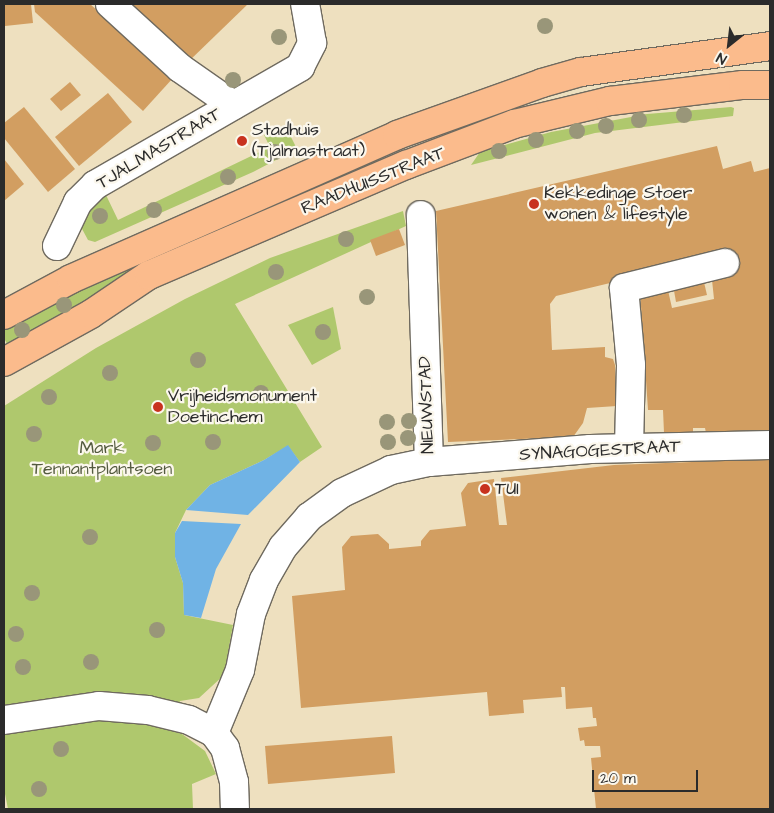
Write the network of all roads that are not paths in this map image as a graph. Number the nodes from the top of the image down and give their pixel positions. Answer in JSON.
{"nodes":[{"id":1,"x":110,"y":4,"type":"edge"},
{"id":2,"x":304,"y":4,"type":"edge"},
{"id":3,"x":770,"y":46,"type":"edge"},
{"id":4,"x":770,"y":85,"type":"edge"},
{"id":5,"x":234,"y":106,"type":"junction"},
{"id":6,"x":420,"y":215,"type":"dead end"},
{"id":7,"x":57,"y":246,"type":"dead end"},
{"id":8,"x":725,"y":263,"type":"dead end"},
{"id":9,"x":4,"y":315,"type":"edge"},
{"id":10,"x":4,"y":362,"type":"edge"},
{"id":11,"x":770,"y":445,"type":"edge"},
{"id":12,"x":630,"y":448,"type":"junction"},
{"id":13,"x":429,"y":462,"type":"junction"},
{"id":14,"x":4,"y":720,"type":"edge"},
{"id":15,"x":214,"y":733,"type":"junction"},
{"id":16,"x":235,"y":809,"type":"edge"}],
"edges":[{"from":1,"to":5,"type":"street","name":"TJALMASTRAAT"},
{"from":2,"to":5,"type":"street","name":"TJALMASTRAAT"},
{"from":3,"to":9,"type":"main road","name":"RAADHUISSTRAAT"},
{"from":4,"to":10,"type":"main road","name":"RAADHUISSTRAAT"},
{"from":5,"to":7,"type":"street","name":"TJALMASTRAAT"},
{"from":6,"to":13,"type":"street","name":"NIEUWSTAD"},
{"from":8,"to":12,"type":"street"},
{"from":11,"to":12,"type":"street","name":"SYNAGOGESTRAAT"},
{"from":12,"to":13,"type":"street","name":"SYNAGOGESTRAAT"},
{"from":13,"to":15,"type":"street","name":"NIEUWSTAD"},
{"from":14,"to":15,"type":"street"},
{"from":15,"to":16,"type":"street"}]}
